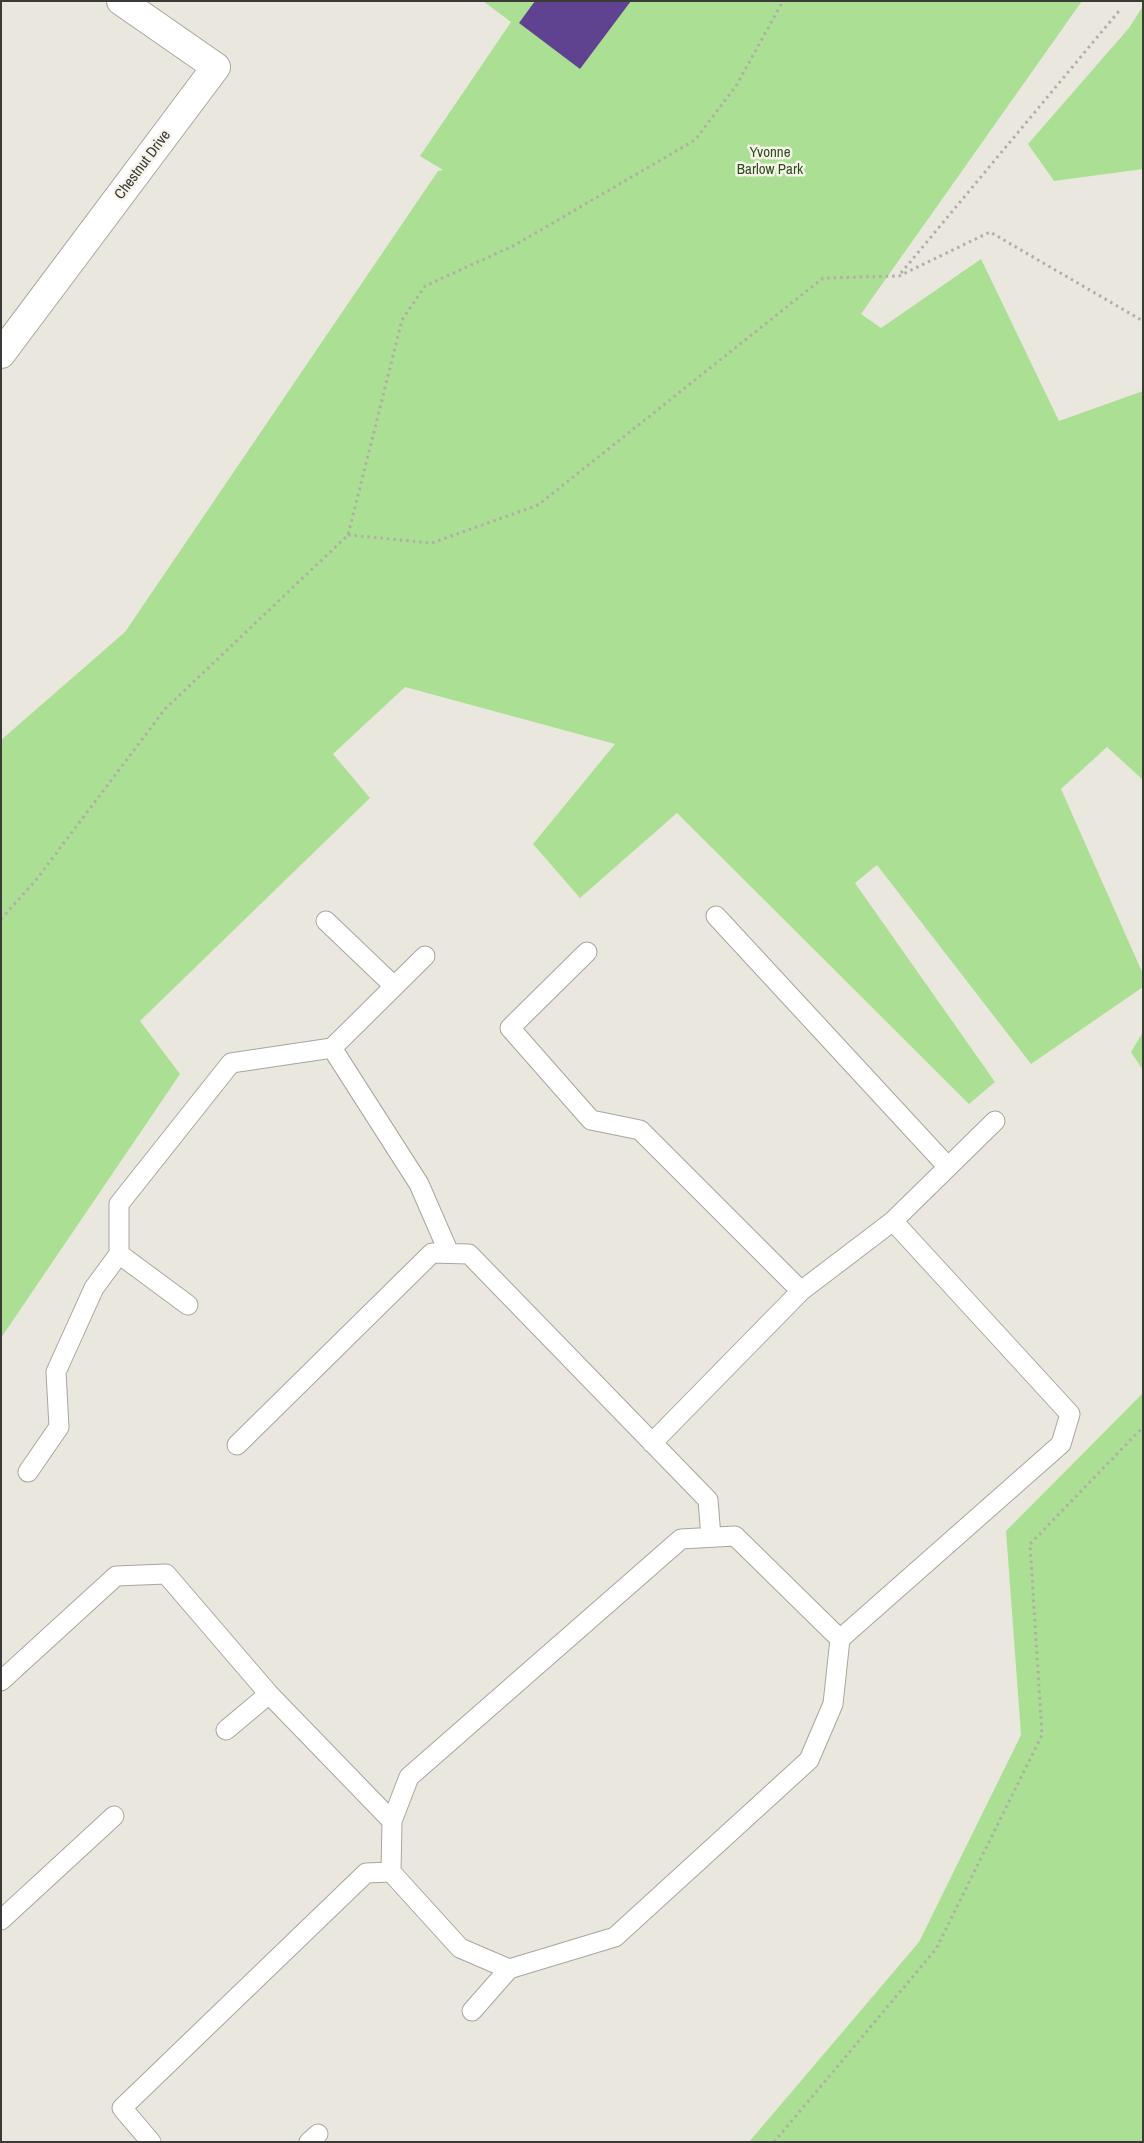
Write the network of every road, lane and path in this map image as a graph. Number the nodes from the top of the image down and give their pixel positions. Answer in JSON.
{"nodes":[{"id":1,"x":122,"y":1,"type":"edge"},
{"id":2,"x":784,"y":1,"type":"edge"},
{"id":3,"x":1119,"y":11,"type":"dead end"},
{"id":4,"x":899,"y":276,"type":"junction"},
{"id":5,"x":1143,"y":321,"type":"edge"},
{"id":6,"x":1,"y":354,"type":"edge"},
{"id":7,"x":348,"y":535,"type":"junction"},
{"id":8,"x":716,"y":916,"type":"dead end"},
{"id":9,"x":1,"y":919,"type":"edge"},
{"id":10,"x":326,"y":921,"type":"dead end"},
{"id":11,"x":587,"y":952,"type":"dead end"},
{"id":12,"x":425,"y":956,"type":"dead end"},
{"id":13,"x":394,"y":986,"type":"junction"},
{"id":14,"x":332,"y":1048,"type":"junction"},
{"id":15,"x":995,"y":1121,"type":"dead end"},
{"id":16,"x":948,"y":1167,"type":"junction"},
{"id":17,"x":893,"y":1221,"type":"junction"},
{"id":18,"x":449,"y":1253,"type":"junction"},
{"id":19,"x":119,"y":1254,"type":"junction"},
{"id":20,"x":801,"y":1291,"type":"junction"},
{"id":21,"x":188,"y":1305,"type":"dead end"},
{"id":22,"x":1143,"y":1427,"type":"edge"},
{"id":23,"x":652,"y":1443,"type":"junction"},
{"id":24,"x":237,"y":1445,"type":"dead end"},
{"id":25,"x":28,"y":1472,"type":"dead end"},
{"id":26,"x":711,"y":1537,"type":"junction"},
{"id":27,"x":840,"y":1639,"type":"junction"},
{"id":28,"x":1,"y":1682,"type":"edge"},
{"id":29,"x":269,"y":1694,"type":"junction"},
{"id":30,"x":226,"y":1730,"type":"dead end"},
{"id":31,"x":114,"y":1816,"type":"dead end"},
{"id":32,"x":392,"y":1821,"type":"junction"},
{"id":33,"x":391,"y":1872,"type":"junction"},
{"id":34,"x":1,"y":1920,"type":"edge"},
{"id":35,"x":509,"y":1969,"type":"junction"},
{"id":36,"x":472,"y":2011,"type":"dead end"},
{"id":37,"x":150,"y":2142,"type":"edge"},
{"id":38,"x":774,"y":2142,"type":"edge"}],
"edges":[{"from":1,"to":6,"type":"street","name":"Chestnut Drive"},
{"from":2,"to":7,"type":"path"},
{"from":3,"to":4,"type":"path"},
{"from":4,"to":5,"type":"path"},
{"from":4,"to":7,"type":"path"},
{"from":7,"to":9,"type":"path"},
{"from":8,"to":16,"type":"lane"},
{"from":10,"to":13,"type":"lane"},
{"from":11,"to":20,"type":"lane"},
{"from":12,"to":13,"type":"lane"},
{"from":13,"to":14,"type":"lane"},
{"from":14,"to":18,"type":"lane"},
{"from":14,"to":19,"type":"lane"},
{"from":15,"to":16,"type":"lane"},
{"from":16,"to":17,"type":"lane"},
{"from":17,"to":20,"type":"lane"},
{"from":17,"to":27,"type":"lane"},
{"from":18,"to":23,"type":"lane"},
{"from":18,"to":24,"type":"lane"},
{"from":19,"to":21,"type":"lane"},
{"from":19,"to":25,"type":"lane"},
{"from":20,"to":23,"type":"lane"},
{"from":22,"to":38,"type":"path"},
{"from":23,"to":26,"type":"lane"},
{"from":26,"to":27,"type":"lane"},
{"from":26,"to":32,"type":"lane"},
{"from":27,"to":35,"type":"lane"},
{"from":28,"to":29,"type":"lane"},
{"from":29,"to":30,"type":"lane"},
{"from":29,"to":32,"type":"lane"},
{"from":31,"to":34,"type":"lane"},
{"from":32,"to":33,"type":"lane"},
{"from":33,"to":35,"type":"lane"},
{"from":33,"to":37,"type":"lane"},
{"from":35,"to":36,"type":"lane"}]}
